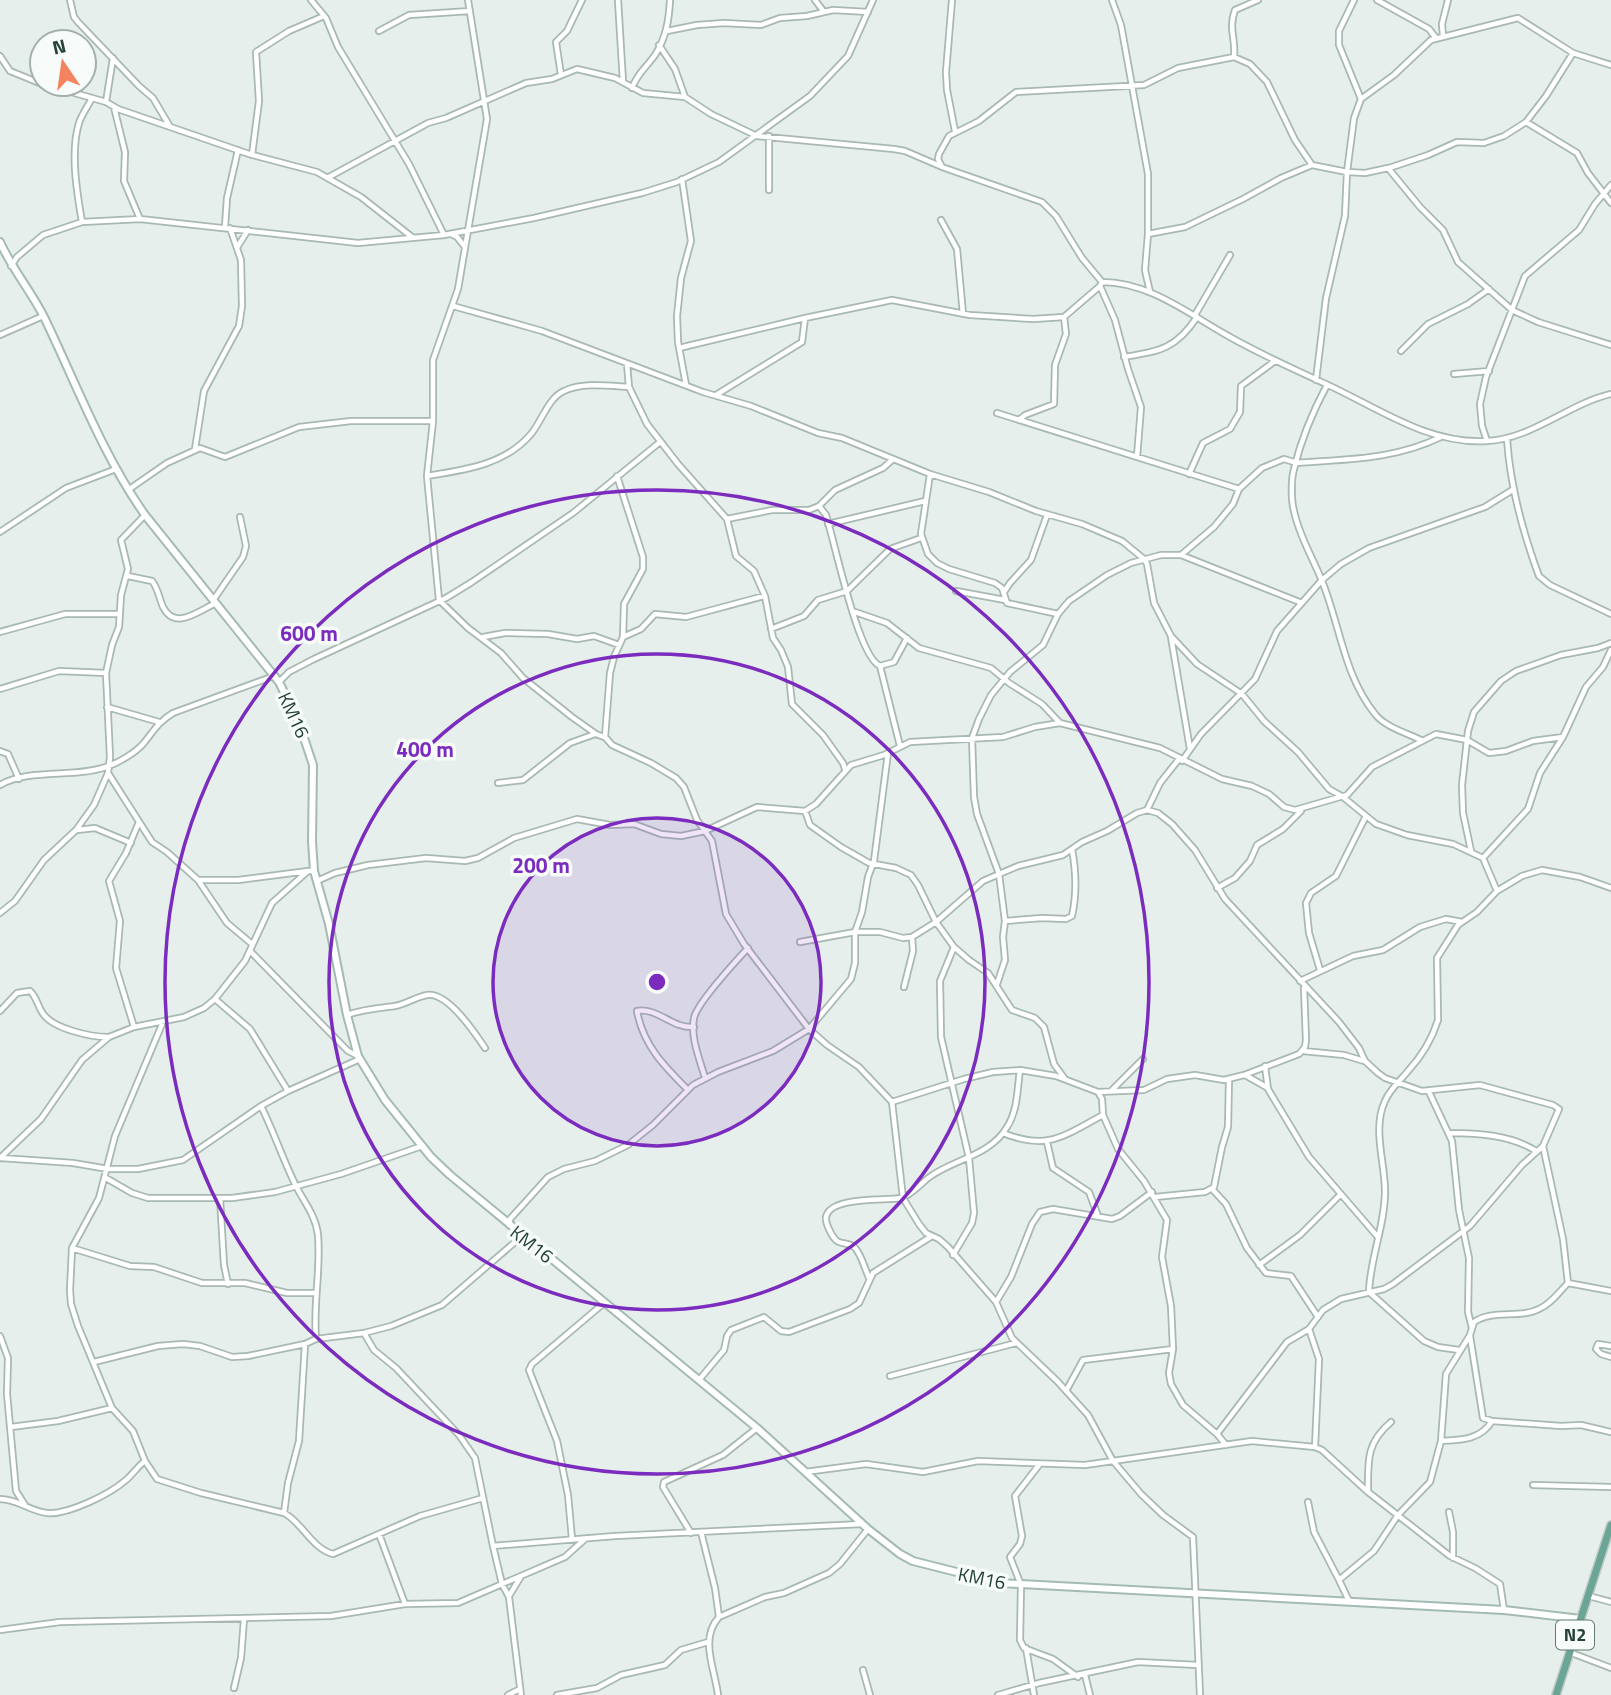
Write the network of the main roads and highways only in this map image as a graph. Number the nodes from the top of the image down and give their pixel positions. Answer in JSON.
{"nodes":[{"id":1,"x":1611,"y":1525,"type":"edge"},
{"id":2,"x":1556,"y":1695,"type":"edge"}],
"edges":[{"from":1,"to":2,"type":"main road","number":"N2"}]}
